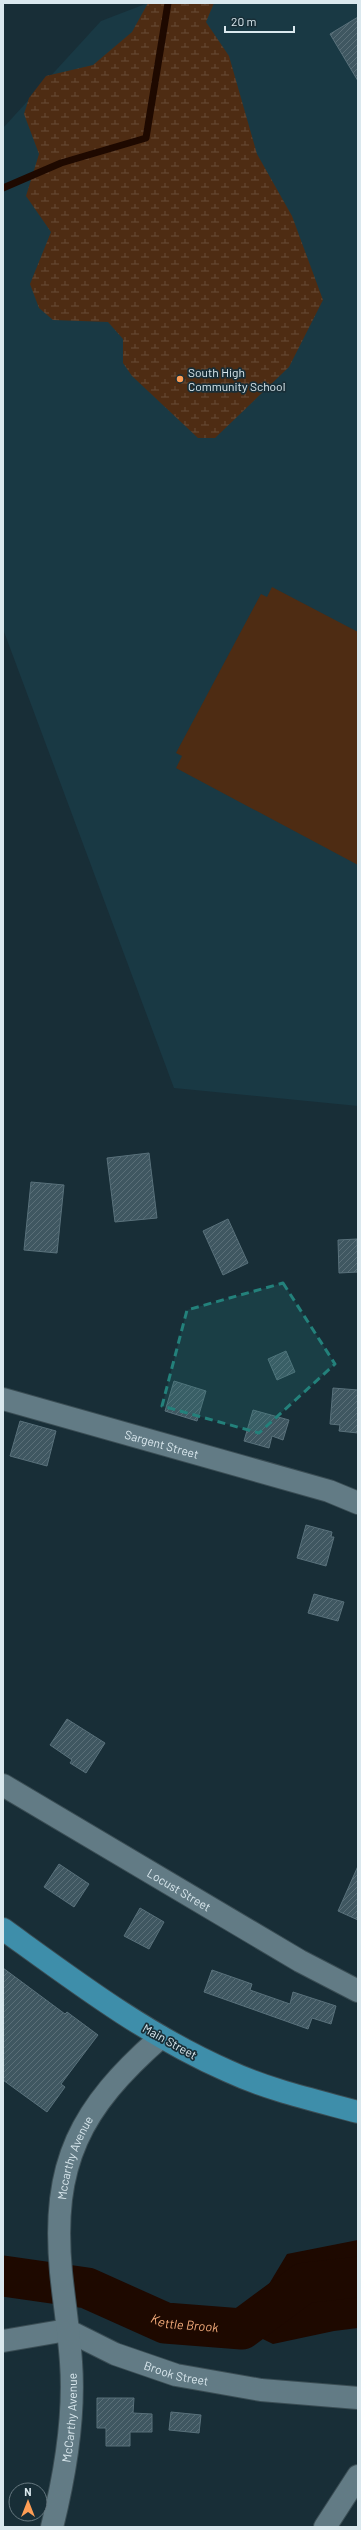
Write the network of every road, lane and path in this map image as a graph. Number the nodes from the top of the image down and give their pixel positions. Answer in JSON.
{"nodes":[{"id":1,"x":3,"y":1400,"type":"edge"},
{"id":2,"x":358,"y":1503,"type":"edge"},
{"id":3,"x":3,"y":1785,"type":"edge"},
{"id":4,"x":3,"y":1929,"type":"edge"},
{"id":5,"x":358,"y":1992,"type":"edge"},
{"id":6,"x":161,"y":2037,"type":"junction"},
{"id":7,"x":358,"y":2112,"type":"edge"},
{"id":8,"x":65,"y":2307,"type":"joint"},
{"id":9,"x":67,"y":2330,"type":"junction"},
{"id":10,"x":3,"y":2341,"type":"edge"},
{"id":11,"x":358,"y":2398,"type":"edge"},
{"id":12,"x":358,"y":2476,"type":"edge"},
{"id":13,"x":52,"y":2527,"type":"edge"},
{"id":14,"x":325,"y":2527,"type":"edge"}],
"edges":[{"from":1,"to":2,"type":"street","name":"Sargent Street"},
{"from":3,"to":5,"type":"street","name":"Locust Street"},
{"from":4,"to":6,"type":"highway","name":"Main Street"},
{"from":6,"to":7,"type":"highway","name":"Main Street"},
{"from":6,"to":8,"type":"street","name":"Mccarthy Avenue"},
{"from":8,"to":9,"type":"street","name":"McCarthy Avenue"},
{"from":9,"to":10,"type":"street"},
{"from":9,"to":11,"type":"street","name":"Brook Street"},
{"from":9,"to":13,"type":"street","name":"McCarthy Avenue"},
{"from":12,"to":14,"type":"street"}]}
